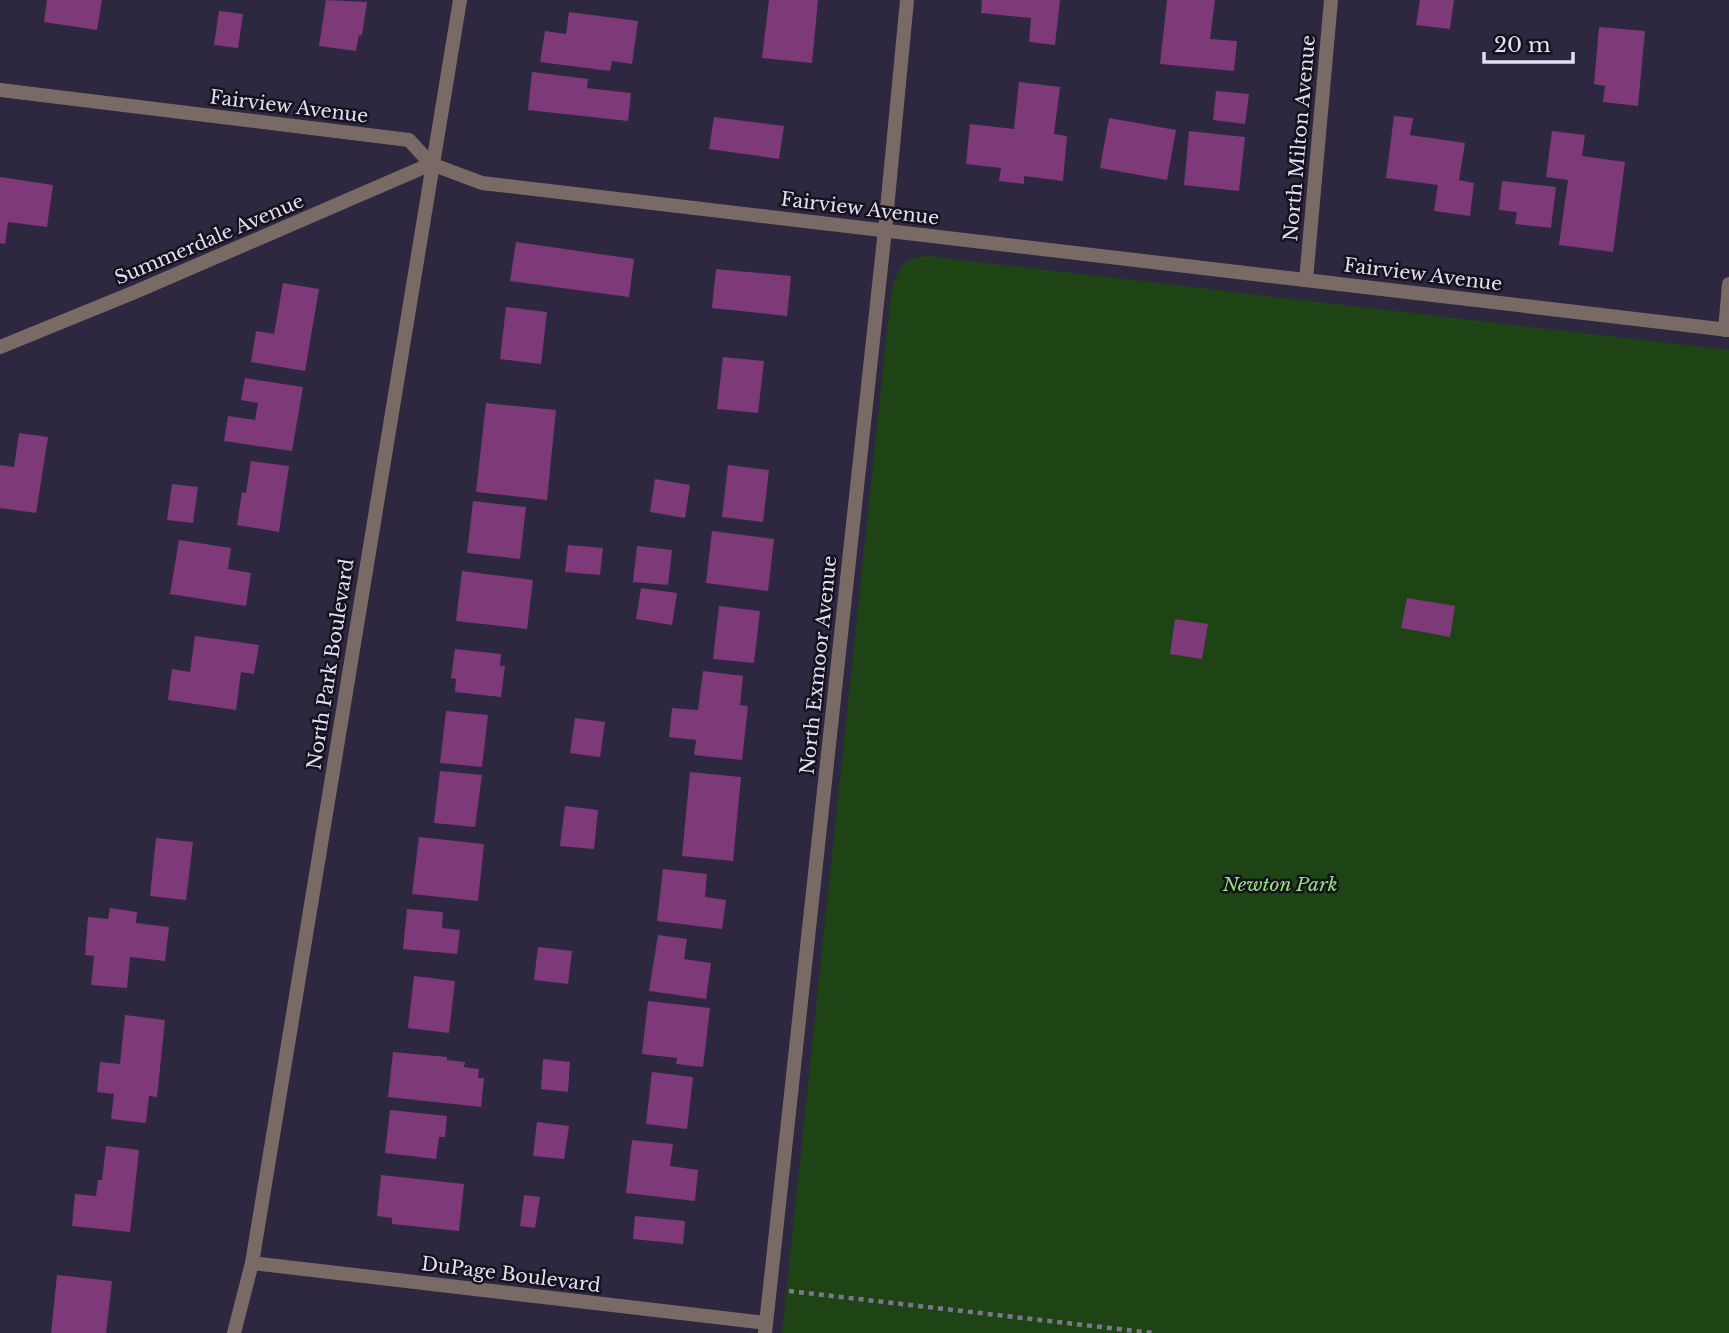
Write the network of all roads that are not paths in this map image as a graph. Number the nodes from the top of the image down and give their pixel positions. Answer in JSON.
{"nodes":[{"id":1,"x":460,"y":0,"type":"edge"},
{"id":2,"x":907,"y":0,"type":"edge"},
{"id":3,"x":1331,"y":0,"type":"edge"},
{"id":4,"x":0,"y":90,"type":"edge"},
{"id":5,"x":431,"y":164,"type":"junction"},
{"id":6,"x":885,"y":230,"type":"junction"},
{"id":7,"x":1306,"y":280,"type":"junction"},
{"id":8,"x":1729,"y":284,"type":"edge"},
{"id":9,"x":1727,"y":330,"type":"edge"},
{"id":10,"x":0,"y":347,"type":"edge"},
{"id":11,"x":252,"y":1263,"type":"junction"},
{"id":12,"x":766,"y":1328,"type":"edge"},
{"id":13,"x":234,"y":1333,"type":"edge"}],
"edges":[{"from":1,"to":5,"type":"street","name":"North Park Boulevard"},
{"from":2,"to":6,"type":"street","name":"North Exmoor Avenue"},
{"from":3,"to":7,"type":"street","name":"North Milton Avenue"},
{"from":4,"to":5,"type":"street","name":"Fairview Avenue"},
{"from":5,"to":6,"type":"street","name":"Fairview Avenue"},
{"from":5,"to":10,"type":"street","name":"Summerdale Avenue"},
{"from":5,"to":11,"type":"street","name":"North Park Boulevard"},
{"from":6,"to":7,"type":"street","name":"Fairview Avenue"},
{"from":6,"to":12,"type":"street","name":"North Exmoor Avenue"},
{"from":7,"to":9,"type":"street","name":"Fairview Avenue"},
{"from":8,"to":9,"type":"street"},
{"from":11,"to":12,"type":"street","name":"DuPage Boulevard"},
{"from":11,"to":13,"type":"street","name":"North Park Boulevard"}]}
